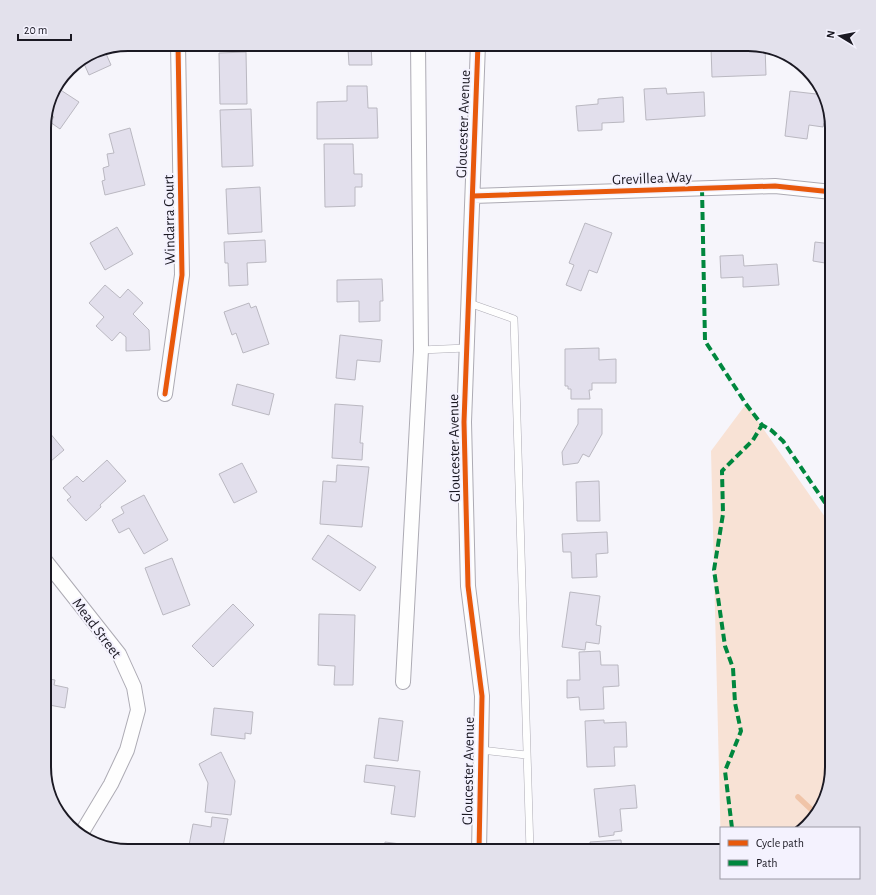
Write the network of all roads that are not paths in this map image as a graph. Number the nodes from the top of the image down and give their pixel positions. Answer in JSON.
{"nodes":[{"id":1,"x":178,"y":51,"type":"edge"},
{"id":2,"x":418,"y":51,"type":"edge"},
{"id":3,"x":478,"y":51,"type":"edge"},
{"id":4,"x":825,"y":191,"type":"edge"},
{"id":5,"x":473,"y":196,"type":"junction"},
{"id":6,"x":469,"y":304,"type":"junction"},
{"id":7,"x":466,"y":348,"type":"junction"},
{"id":8,"x":421,"y":350,"type":"junction"},
{"id":9,"x":165,"y":394,"type":"dead end"},
{"id":10,"x":51,"y":568,"type":"edge"},
{"id":11,"x":403,"y":682,"type":"dead end"},
{"id":12,"x":481,"y":750,"type":"junction"},
{"id":13,"x":526,"y":755,"type":"junction"},
{"id":14,"x":84,"y":830,"type":"edge"},
{"id":15,"x":478,"y":844,"type":"edge"},
{"id":16,"x":530,"y":844,"type":"edge"}],
"edges":[{"from":1,"to":9,"type":"street","name":"Windarra Court"},
{"from":2,"to":8,"type":"street"},
{"from":3,"to":5,"type":"street","name":"Gloucester Avenue"},
{"from":4,"to":5,"type":"street","name":"Grevillea Way"},
{"from":5,"to":6,"type":"street","name":"Gloucester Avenue"},
{"from":6,"to":7,"type":"street","name":"Gloucester Avenue"},
{"from":6,"to":13,"type":"lane"},
{"from":7,"to":8,"type":"lane"},
{"from":7,"to":12,"type":"street","name":"Gloucester Avenue"},
{"from":8,"to":11,"type":"street"},
{"from":10,"to":14,"type":"street","name":"Mead Street"},
{"from":12,"to":13,"type":"lane"},
{"from":12,"to":15,"type":"street","name":"Gloucester Avenue"},
{"from":13,"to":16,"type":"lane"}]}
